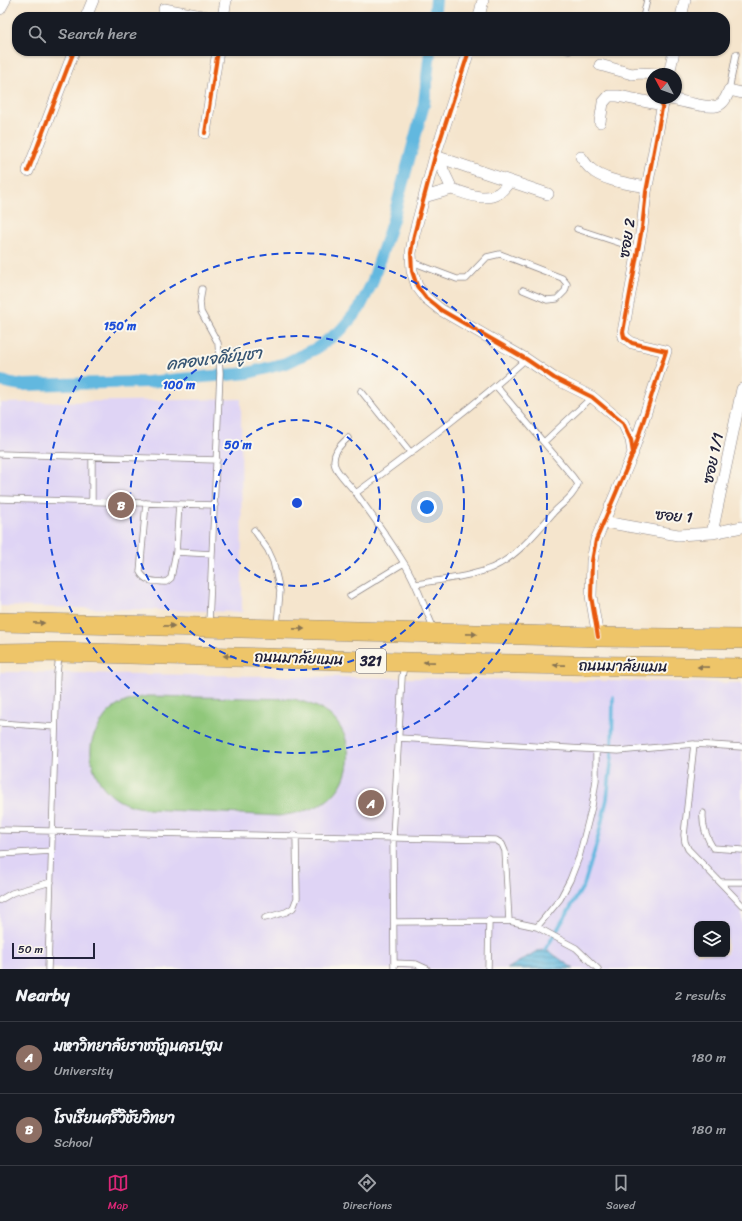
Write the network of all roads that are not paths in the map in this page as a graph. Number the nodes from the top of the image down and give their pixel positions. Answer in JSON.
{"nodes":[{"id":1,"x":5,"y":0,"type":"edge"},
{"id":2,"x":93,"y":0,"type":"edge"},
{"id":3,"x":226,"y":0,"type":"edge"},
{"id":4,"x":483,"y":0,"type":"edge"},
{"id":5,"x":647,"y":0,"type":"edge"},
{"id":6,"x":685,"y":0,"type":"edge"},
{"id":7,"x":0,"y":9,"type":"edge"},
{"id":8,"x":164,"y":9,"type":"dead end"},
{"id":9,"x":88,"y":12,"type":"edge"},
{"id":10,"x":180,"y":12,"type":"edge"},
{"id":11,"x":224,"y":12,"type":"edge"},
{"id":12,"x":480,"y":12,"type":"edge"},
{"id":13,"x":644,"y":12,"type":"edge"},
{"id":14,"x":682,"y":12,"type":"edge"},
{"id":15,"x":736,"y":54,"type":"dead end"},
{"id":16,"x":72,"y":56,"type":"edge"},
{"id":17,"x":217,"y":56,"type":"edge"},
{"id":18,"x":467,"y":56,"type":"edge"},
{"id":19,"x":673,"y":56,"type":"edge"},
{"id":20,"x":600,"y":65,"type":"dead end"},
{"id":21,"x":670,"y":68,"type":"edge"},
{"id":22,"x":646,"y":74,"type":"edge"},
{"id":23,"x":729,"y":90,"type":"junction"},
{"id":24,"x":742,"y":93,"type":"edge"},
{"id":25,"x":646,"y":98,"type":"edge"},
{"id":26,"x":682,"y":103,"type":"edge"},
{"id":27,"x":664,"y":104,"type":"edge"},
{"id":28,"x":600,"y":122,"type":"dead end"},
{"id":29,"x":205,"y":133,"type":"dead end"},
{"id":30,"x":437,"y":157,"type":"junction"},
{"id":31,"x":581,"y":157,"type":"dead end"},
{"id":32,"x":28,"y":171,"type":"dead end"},
{"id":33,"x":510,"y":181,"type":"junction"},
{"id":34,"x":647,"y":187,"type":"junction"},
{"id":35,"x":452,"y":189,"type":"junction"},
{"id":36,"x":548,"y":194,"type":"dead end"},
{"id":37,"x":424,"y":196,"type":"junction"},
{"id":38,"x":577,"y":229,"type":"dead end"},
{"id":39,"x":638,"y":249,"type":"junction"},
{"id":40,"x":412,"y":262,"type":"junction"},
{"id":41,"x":202,"y":289,"type":"dead end"},
{"id":42,"x":523,"y":290,"type":"dead end"},
{"id":43,"x":526,"y":359,"type":"junction"},
{"id":44,"x":496,"y":386,"type":"junction"},
{"id":45,"x":742,"y":389,"type":"edge"},
{"id":46,"x":361,"y":391,"type":"dead end"},
{"id":47,"x":592,"y":397,"type":"junction"},
{"id":48,"x":348,"y":438,"type":"dead end"},
{"id":49,"x":544,"y":442,"type":"junction"},
{"id":50,"x":411,"y":453,"type":"junction"},
{"id":51,"x":632,"y":453,"type":"junction"},
{"id":52,"x":0,"y":454,"type":"edge"},
{"id":53,"x":92,"y":457,"type":"junction"},
{"id":54,"x":217,"y":460,"type":"junction"},
{"id":55,"x":356,"y":493,"type":"junction"},
{"id":56,"x":0,"y":499,"type":"edge"},
{"id":57,"x":92,"y":502,"type":"junction"},
{"id":58,"x":146,"y":503,"type":"junction"},
{"id":59,"x":179,"y":504,"type":"junction"},
{"id":60,"x":215,"y":505,"type":"junction"},
{"id":61,"x":605,"y":522,"type":"junction"},
{"id":62,"x":742,"y":527,"type":"edge"},
{"id":63,"x":254,"y":530,"type":"dead end"},
{"id":64,"x":712,"y":533,"type":"junction"},
{"id":65,"x":176,"y":552,"type":"junction"},
{"id":66,"x":212,"y":554,"type":"junction"},
{"id":67,"x":404,"y":562,"type":"junction"},
{"id":68,"x":416,"y":584,"type":"junction"},
{"id":69,"x":350,"y":596,"type":"dead end"},
{"id":70,"x":0,"y":622,"type":"edge"},
{"id":71,"x":209,"y":627,"type":"junction"},
{"id":72,"x":277,"y":629,"type":"junction"},
{"id":73,"x":436,"y":633,"type":"junction"},
{"id":74,"x":598,"y":637,"type":"junction"},
{"id":75,"x":742,"y":639,"type":"edge"},
{"id":76,"x":59,"y":652,"type":"junction"},
{"id":77,"x":0,"y":653,"type":"edge"},
{"id":78,"x":405,"y":662,"type":"junction"},
{"id":79,"x":742,"y":668,"type":"edge"},
{"id":80,"x":0,"y":723,"type":"edge"},
{"id":81,"x":55,"y":727,"type":"junction"},
{"id":82,"x":399,"y":738,"type":"junction"},
{"id":83,"x":694,"y":744,"type":"junction"},
{"id":84,"x":742,"y":747,"type":"edge"},
{"id":85,"x":598,"y":750,"type":"junction"},
{"id":86,"x":703,"y":813,"type":"dead end"},
{"id":87,"x":0,"y":830,"type":"edge"},
{"id":88,"x":52,"y":831,"type":"junction"},
{"id":89,"x":296,"y":835,"type":"junction"},
{"id":90,"x":392,"y":837,"type":"junction"},
{"id":91,"x":742,"y":850,"type":"edge"},
{"id":92,"x":52,"y":851,"type":"junction"},
{"id":93,"x":0,"y":854,"type":"edge"},
{"id":94,"x":51,"y":882,"type":"junction"},
{"id":95,"x":720,"y":882,"type":"junction"},
{"id":96,"x":742,"y":882,"type":"edge"},
{"id":97,"x":0,"y":900,"type":"edge"},
{"id":98,"x":742,"y":905,"type":"edge"},
{"id":99,"x":265,"y":918,"type":"dead end"},
{"id":100,"x":489,"y":920,"type":"junction"},
{"id":101,"x":508,"y":921,"type":"junction"},
{"id":102,"x":394,"y":922,"type":"junction"},
{"id":103,"x":539,"y":929,"type":"junction"},
{"id":104,"x":394,"y":966,"type":"edge"},
{"id":105,"x":48,"y":969,"type":"edge"},
{"id":106,"x":427,"y":969,"type":"edge"},
{"id":107,"x":488,"y":969,"type":"edge"},
{"id":108,"x":598,"y":969,"type":"edge"}],
"edges":[{"from":1,"to":7,"type":"street"},
{"from":2,"to":9,"type":"street"},
{"from":3,"to":11,"type":"street"},
{"from":4,"to":12,"type":"street"},
{"from":5,"to":13,"type":"lane"},
{"from":6,"to":14,"type":"street"},
{"from":8,"to":10,"type":"street"},
{"from":15,"to":23,"type":"lane"},
{"from":16,"to":32,"type":"street"},
{"from":17,"to":29,"type":"street"},
{"from":18,"to":30,"type":"street"},
{"from":19,"to":21,"type":"street"},
{"from":20,"to":22,"type":"street"},
{"from":23,"to":24,"type":"street"},
{"from":23,"to":26,"type":"street"},
{"from":25,"to":28,"type":"street"},
{"from":27,"to":34,"type":"street","name":"ซอย 2"},
{"from":30,"to":33,"type":"street"},
{"from":30,"to":35,"type":"street"},
{"from":30,"to":37,"type":"street"},
{"from":31,"to":34,"type":"street"},
{"from":33,"to":35,"type":"street"},
{"from":33,"to":36,"type":"street"},
{"from":34,"to":39,"type":"street","name":"ซอย 2"},
{"from":35,"to":37,"type":"street"},
{"from":37,"to":40,"type":"street"},
{"from":38,"to":39,"type":"lane"},
{"from":39,"to":51,"type":"street","name":"ซอย 2"},
{"from":40,"to":42,"type":"lane"},
{"from":40,"to":43,"type":"street"},
{"from":41,"to":54,"type":"lane"},
{"from":43,"to":44,"type":"lane"},
{"from":43,"to":47,"type":"street"},
{"from":44,"to":49,"type":"lane"},
{"from":44,"to":50,"type":"lane"},
{"from":45,"to":64,"type":"street","name":"ซอย 1/1"},
{"from":46,"to":50,"type":"lane"},
{"from":47,"to":49,"type":"lane"},
{"from":47,"to":51,"type":"street"},
{"from":48,"to":55,"type":"lane"},
{"from":49,"to":68,"type":"lane"},
{"from":50,"to":55,"type":"lane"},
{"from":51,"to":61,"type":"street"},
{"from":52,"to":53,"type":"lane"},
{"from":53,"to":54,"type":"lane"},
{"from":53,"to":57,"type":"lane"},
{"from":54,"to":60,"type":"lane"},
{"from":55,"to":67,"type":"lane"},
{"from":56,"to":57,"type":"lane"},
{"from":57,"to":58,"type":"lane"},
{"from":58,"to":59,"type":"lane"},
{"from":58,"to":65,"type":"lane"},
{"from":59,"to":60,"type":"lane"},
{"from":59,"to":65,"type":"lane"},
{"from":60,"to":66,"type":"lane"},
{"from":61,"to":64,"type":"street","name":"ซอย 1"},
{"from":61,"to":74,"type":"street"},
{"from":62,"to":64,"type":"street","name":"ซอย 1"},
{"from":63,"to":72,"type":"lane"},
{"from":65,"to":66,"type":"lane"},
{"from":66,"to":71,"type":"lane"},
{"from":67,"to":68,"type":"lane"},
{"from":67,"to":69,"type":"lane"},
{"from":68,"to":73,"type":"lane"},
{"from":70,"to":71,"type":"highway","name":"ถนนมาลัยแมน","number":"321","one_way":true},
{"from":71,"to":72,"type":"highway","name":"ถนนมาลัยแมน","number":"321"},
{"from":72,"to":73,"type":"highway","name":"ถนนมาลัยแมน","number":"321","one_way":true},
{"from":73,"to":74,"type":"highway","name":"ถนนมาลัยแมน","number":"321","one_way":true},
{"from":74,"to":75,"type":"highway","name":"ถนนมาลัยแมน","number":"321"},
{"from":76,"to":77,"type":"highway","name":"ถนนมาลัยแมน","number":"321"},
{"from":78,"to":76,"type":"highway","name":"ถนนมาลัยแมน","number":"321","one_way":true},
{"from":76,"to":81,"type":"lane"},
{"from":79,"to":78,"type":"highway","name":"ถนนมาลัยแมน","number":"321","one_way":true},
{"from":78,"to":82,"type":"lane"},
{"from":80,"to":81,"type":"lane"},
{"from":81,"to":88,"type":"lane"},
{"from":82,"to":85,"type":"lane"},
{"from":82,"to":90,"type":"lane"},
{"from":83,"to":84,"type":"lane"},
{"from":83,"to":85,"type":"lane"},
{"from":83,"to":95,"type":"lane"},
{"from":85,"to":103,"type":"lane"},
{"from":86,"to":91,"type":"lane"},
{"from":87,"to":88,"type":"lane"},
{"from":88,"to":89,"type":"lane"},
{"from":88,"to":92,"type":"lane"},
{"from":89,"to":90,"type":"lane"},
{"from":89,"to":99,"type":"lane"},
{"from":90,"to":101,"type":"lane"},
{"from":90,"to":102,"type":"lane"},
{"from":92,"to":93,"type":"lane"},
{"from":92,"to":94,"type":"lane"},
{"from":94,"to":97,"type":"lane"},
{"from":94,"to":105,"type":"lane"},
{"from":95,"to":96,"type":"lane"},
{"from":95,"to":98,"type":"lane"},
{"from":100,"to":101,"type":"lane"},
{"from":100,"to":102,"type":"lane"},
{"from":100,"to":107,"type":"lane"},
{"from":101,"to":103,"type":"lane"},
{"from":102,"to":104,"type":"lane"},
{"from":103,"to":108,"type":"lane"},
{"from":104,"to":106,"type":"lane"}]}
